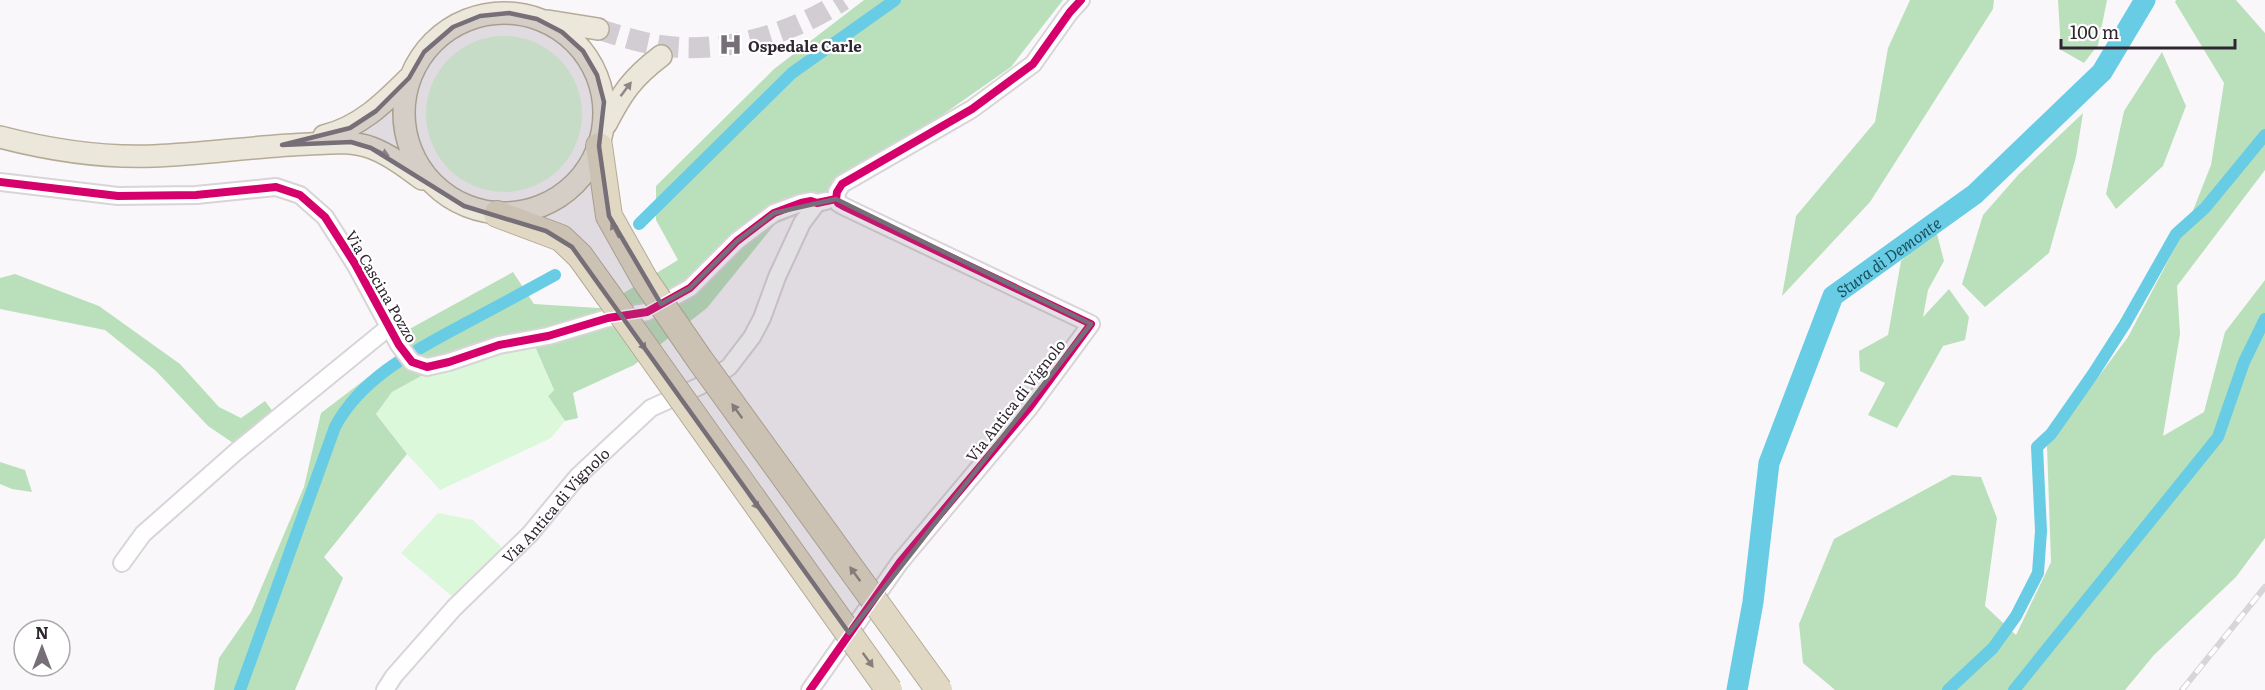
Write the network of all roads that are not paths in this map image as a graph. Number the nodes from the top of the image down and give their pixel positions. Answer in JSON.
{"nodes":[{"id":1,"x":1082,"y":0,"type":"edge"},
{"id":2,"x":537,"y":19,"type":"junction"},
{"id":3,"x":598,"y":28,"type":"tunnel mouth"},
{"id":4,"x":661,"y":56,"type":"dead end"},
{"id":5,"x":409,"y":78,"type":"junction"},
{"id":6,"x":0,"y":137,"type":"edge"},
{"id":7,"x":601,"y":138,"type":"junction"},
{"id":8,"x":282,"y":145,"type":"junction"},
{"id":9,"x":0,"y":182,"type":"edge"},
{"id":10,"x":435,"y":188,"type":"junction"},
{"id":11,"x":836,"y":199,"type":"junction"},
{"id":12,"x":817,"y":204,"type":"junction"},
{"id":13,"x":497,"y":214,"type":"junction"},
{"id":14,"x":389,"y":327,"type":"junction"},
{"id":15,"x":122,"y":563,"type":"dead end"},
{"id":16,"x":385,"y":690,"type":"edge"},
{"id":17,"x":810,"y":690,"type":"edge"},
{"id":18,"x":890,"y":690,"type":"edge"},
{"id":19,"x":939,"y":690,"type":"edge"}],
"edges":[{"from":1,"to":11,"type":"street"},
{"from":2,"to":3,"type":"main road"},
{"from":2,"to":5,"type":"main road"},
{"from":2,"to":7,"type":"main road"},
{"from":7,"to":4,"type":"main road","one_way":true},
{"from":5,"to":8,"type":"main road"},
{"from":5,"to":10,"type":"main road"},
{"from":6,"to":8,"type":"main road"},
{"from":7,"to":13,"type":"main road"},
{"from":19,"to":7,"type":"highway","one_way":true,"bridge":true},
{"from":8,"to":10,"type":"main road","one_way":true},
{"from":9,"to":14,"type":"street","name":"Via Cascina Pozzo"},
{"from":10,"to":13,"type":"main road"},
{"from":11,"to":12,"type":"street"},
{"from":11,"to":17,"type":"street","name":"Via Antica di Vignolo"},
{"from":12,"to":14,"type":"street","name":"Via Cascina Pozzo"},
{"from":12,"to":16,"type":"street","name":"Via Antica di Vignolo"},
{"from":13,"to":18,"type":"highway","one_way":true,"bridge":true},
{"from":14,"to":15,"type":"street","name":"Via Cascina Pozzo"}]}
